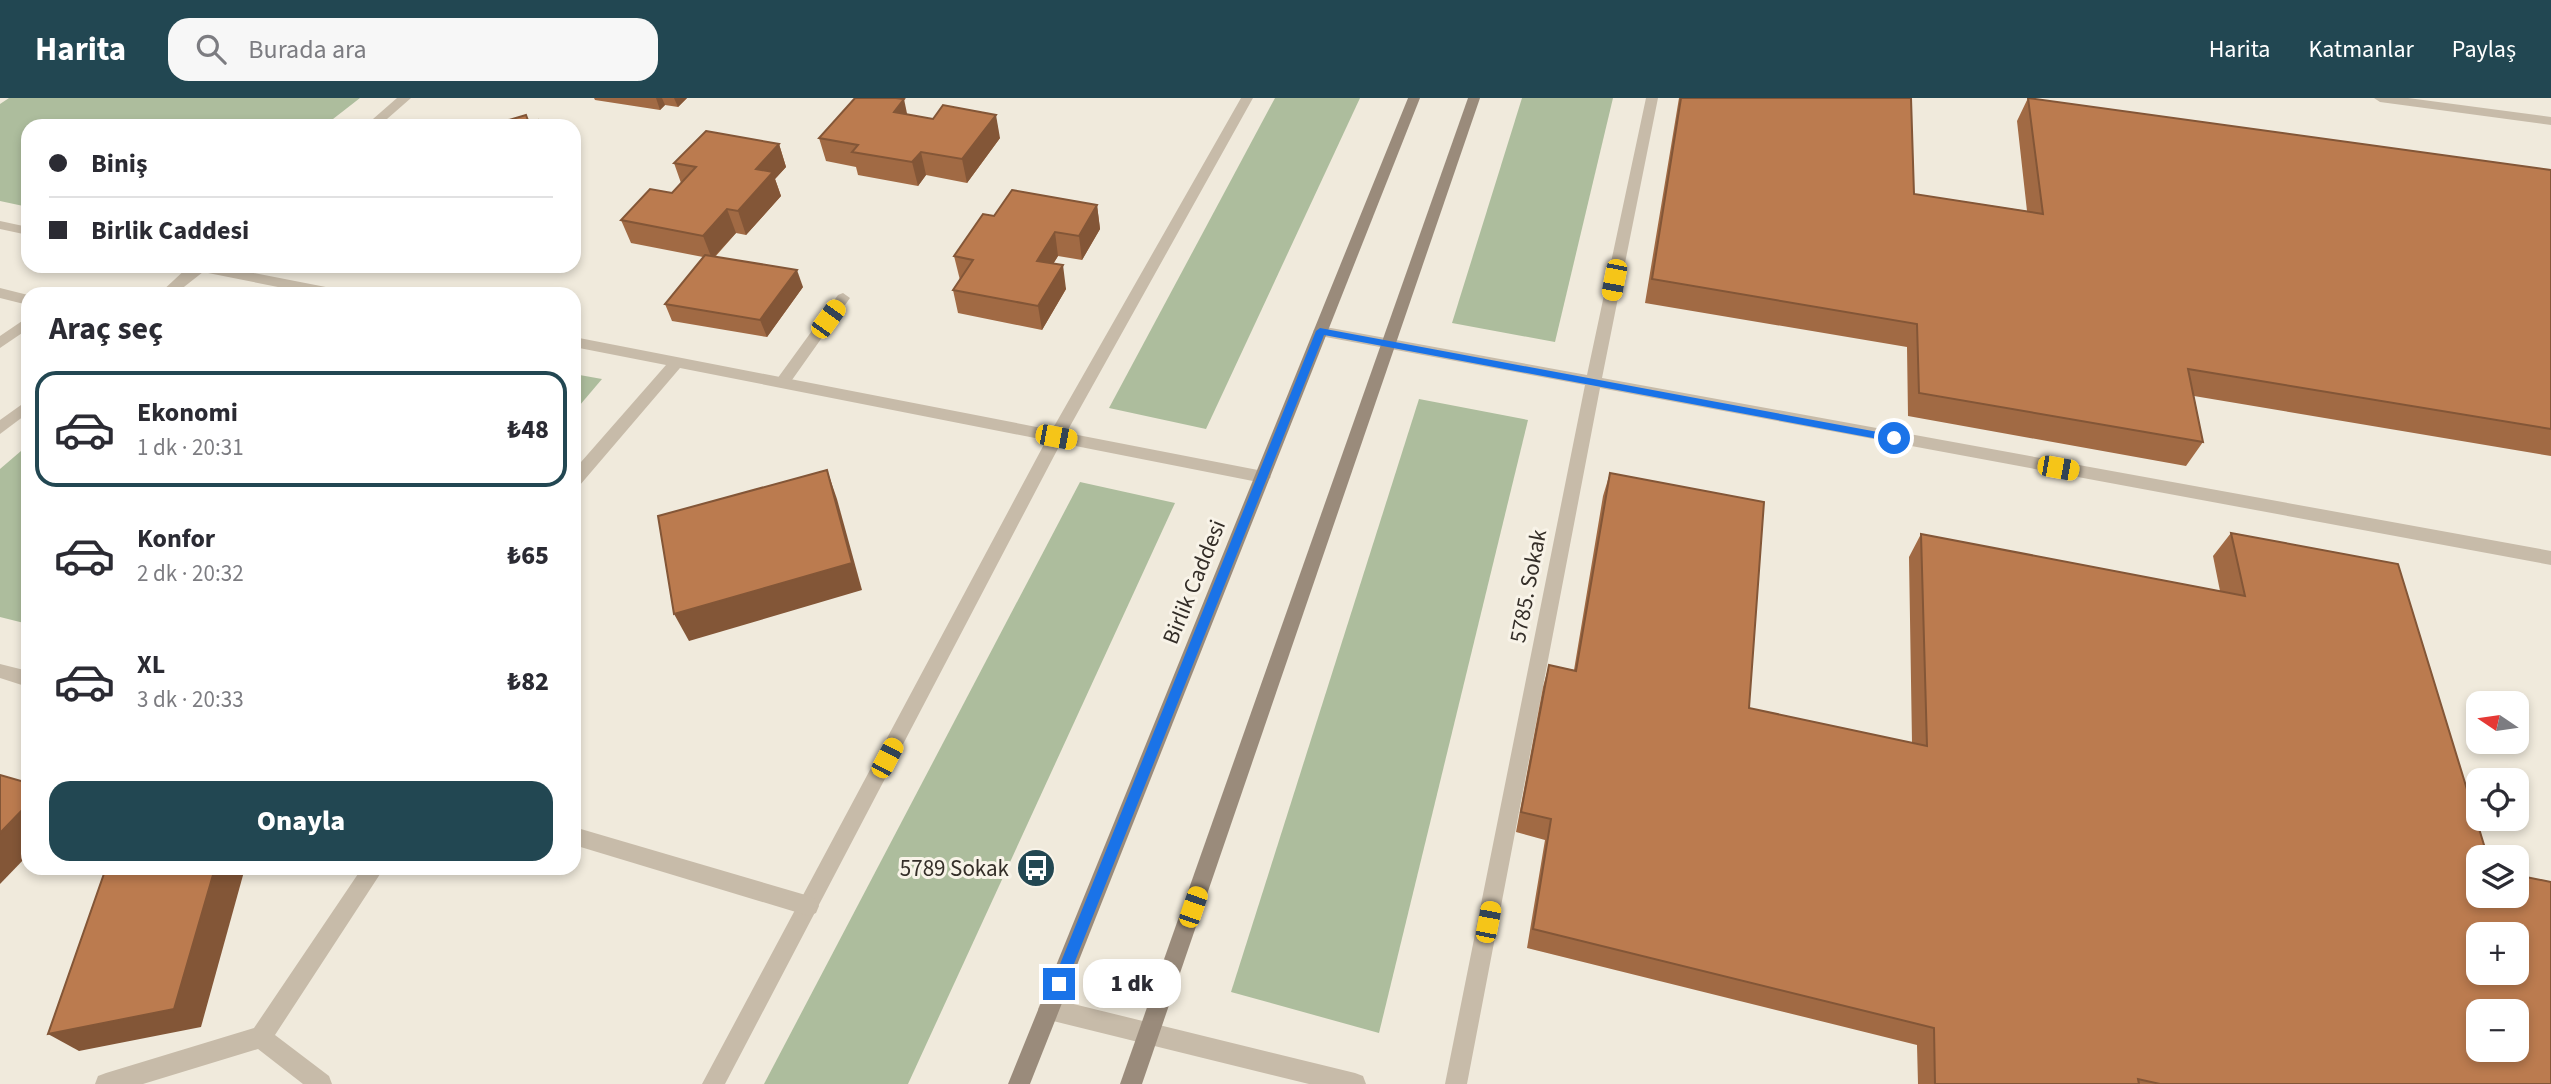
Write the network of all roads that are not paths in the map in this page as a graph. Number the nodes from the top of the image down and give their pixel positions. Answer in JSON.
{"nodes":[{"id":1,"x":405,"y":98,"type":"edge"},
{"id":2,"x":1247,"y":98,"type":"edge"},
{"id":3,"x":1414,"y":98,"type":"edge"},
{"id":4,"x":1475,"y":98,"type":"edge"},
{"id":5,"x":1652,"y":98,"type":"edge"},
{"id":6,"x":2380,"y":98,"type":"edge"},
{"id":7,"x":380,"y":119,"type":"edge"},
{"id":8,"x":2551,"y":121,"type":"edge"},
{"id":9,"x":0,"y":225,"type":"edge"},
{"id":10,"x":21,"y":230,"type":"edge"},
{"id":11,"x":191,"y":273,"type":"edge"},
{"id":12,"x":233,"y":273,"type":"edge"},
{"id":13,"x":174,"y":287,"type":"edge"},
{"id":14,"x":302,"y":287,"type":"edge"},
{"id":15,"x":0,"y":293,"type":"edge"},
{"id":16,"x":21,"y":298,"type":"edge"},
{"id":17,"x":844,"y":298,"type":"dead end"},
{"id":18,"x":21,"y":327,"type":"edge"},
{"id":19,"x":1320,"y":331,"type":"junction"},
{"id":20,"x":0,"y":343,"type":"edge"},
{"id":21,"x":581,"y":343,"type":"edge"},
{"id":22,"x":1389,"y":343,"type":"junction"},
{"id":23,"x":677,"y":362,"type":"junction"},
{"id":24,"x":782,"y":383,"type":"junction"},
{"id":25,"x":1593,"y":383,"type":"junction"},
{"id":26,"x":21,"y":411,"type":"edge"},
{"id":27,"x":0,"y":428,"type":"edge"},
{"id":28,"x":1056,"y":437,"type":"junction"},
{"id":29,"x":581,"y":473,"type":"edge"},
{"id":30,"x":1263,"y":477,"type":"junction"},
{"id":31,"x":2551,"y":558,"type":"edge"},
{"id":32,"x":0,"y":671,"type":"edge"},
{"id":33,"x":21,"y":677,"type":"edge"},
{"id":34,"x":581,"y":838,"type":"edge"},
{"id":35,"x":369,"y":875,"type":"edge"},
{"id":36,"x":809,"y":906,"type":"junction"},
{"id":37,"x":1049,"y":1009,"type":"junction"},
{"id":38,"x":1148,"y":1035,"type":"junction"},
{"id":39,"x":261,"y":1037,"type":"junction"},
{"id":40,"x":106,"y":1084,"type":"edge"},
{"id":41,"x":321,"y":1084,"type":"edge"},
{"id":42,"x":713,"y":1084,"type":"edge"},
{"id":43,"x":1018,"y":1084,"type":"edge"},
{"id":44,"x":1131,"y":1084,"type":"edge"},
{"id":45,"x":1356,"y":1084,"type":"edge"},
{"id":46,"x":1456,"y":1084,"type":"edge"}],
"edges":[{"from":1,"to":7,"type":"street"},
{"from":2,"to":28,"type":"street"},
{"from":3,"to":19,"type":"street","name":"Birlik Caddesi"},
{"from":4,"to":22,"type":"street"},
{"from":5,"to":25,"type":"street","name":"5785. Sokak"},
{"from":6,"to":8,"type":"street"},
{"from":9,"to":10,"type":"street"},
{"from":11,"to":13,"type":"street"},
{"from":12,"to":14,"type":"street"},
{"from":15,"to":16,"type":"street"},
{"from":17,"to":24,"type":"street"},
{"from":18,"to":20,"type":"street"},
{"from":19,"to":22,"type":"street"},
{"from":19,"to":30,"type":"street","name":"Birlik Caddesi"},
{"from":21,"to":23,"type":"street"},
{"from":22,"to":25,"type":"street"},
{"from":22,"to":38,"type":"street"},
{"from":23,"to":24,"type":"street"},
{"from":23,"to":29,"type":"street"},
{"from":24,"to":28,"type":"street"},
{"from":25,"to":31,"type":"street"},
{"from":25,"to":46,"type":"street","name":"5785. Sokak"},
{"from":26,"to":27,"type":"street"},
{"from":28,"to":30,"type":"street"},
{"from":28,"to":36,"type":"street"},
{"from":30,"to":37,"type":"street","name":"Birlik Caddesi"},
{"from":32,"to":33,"type":"street"},
{"from":34,"to":36,"type":"street"},
{"from":35,"to":39,"type":"street"},
{"from":36,"to":42,"type":"street"},
{"from":37,"to":38,"type":"street"},
{"from":37,"to":43,"type":"street","name":"Birlik Caddesi"},
{"from":38,"to":44,"type":"street"},
{"from":38,"to":45,"type":"street"},
{"from":39,"to":40,"type":"street"},
{"from":39,"to":41,"type":"street"}]}
